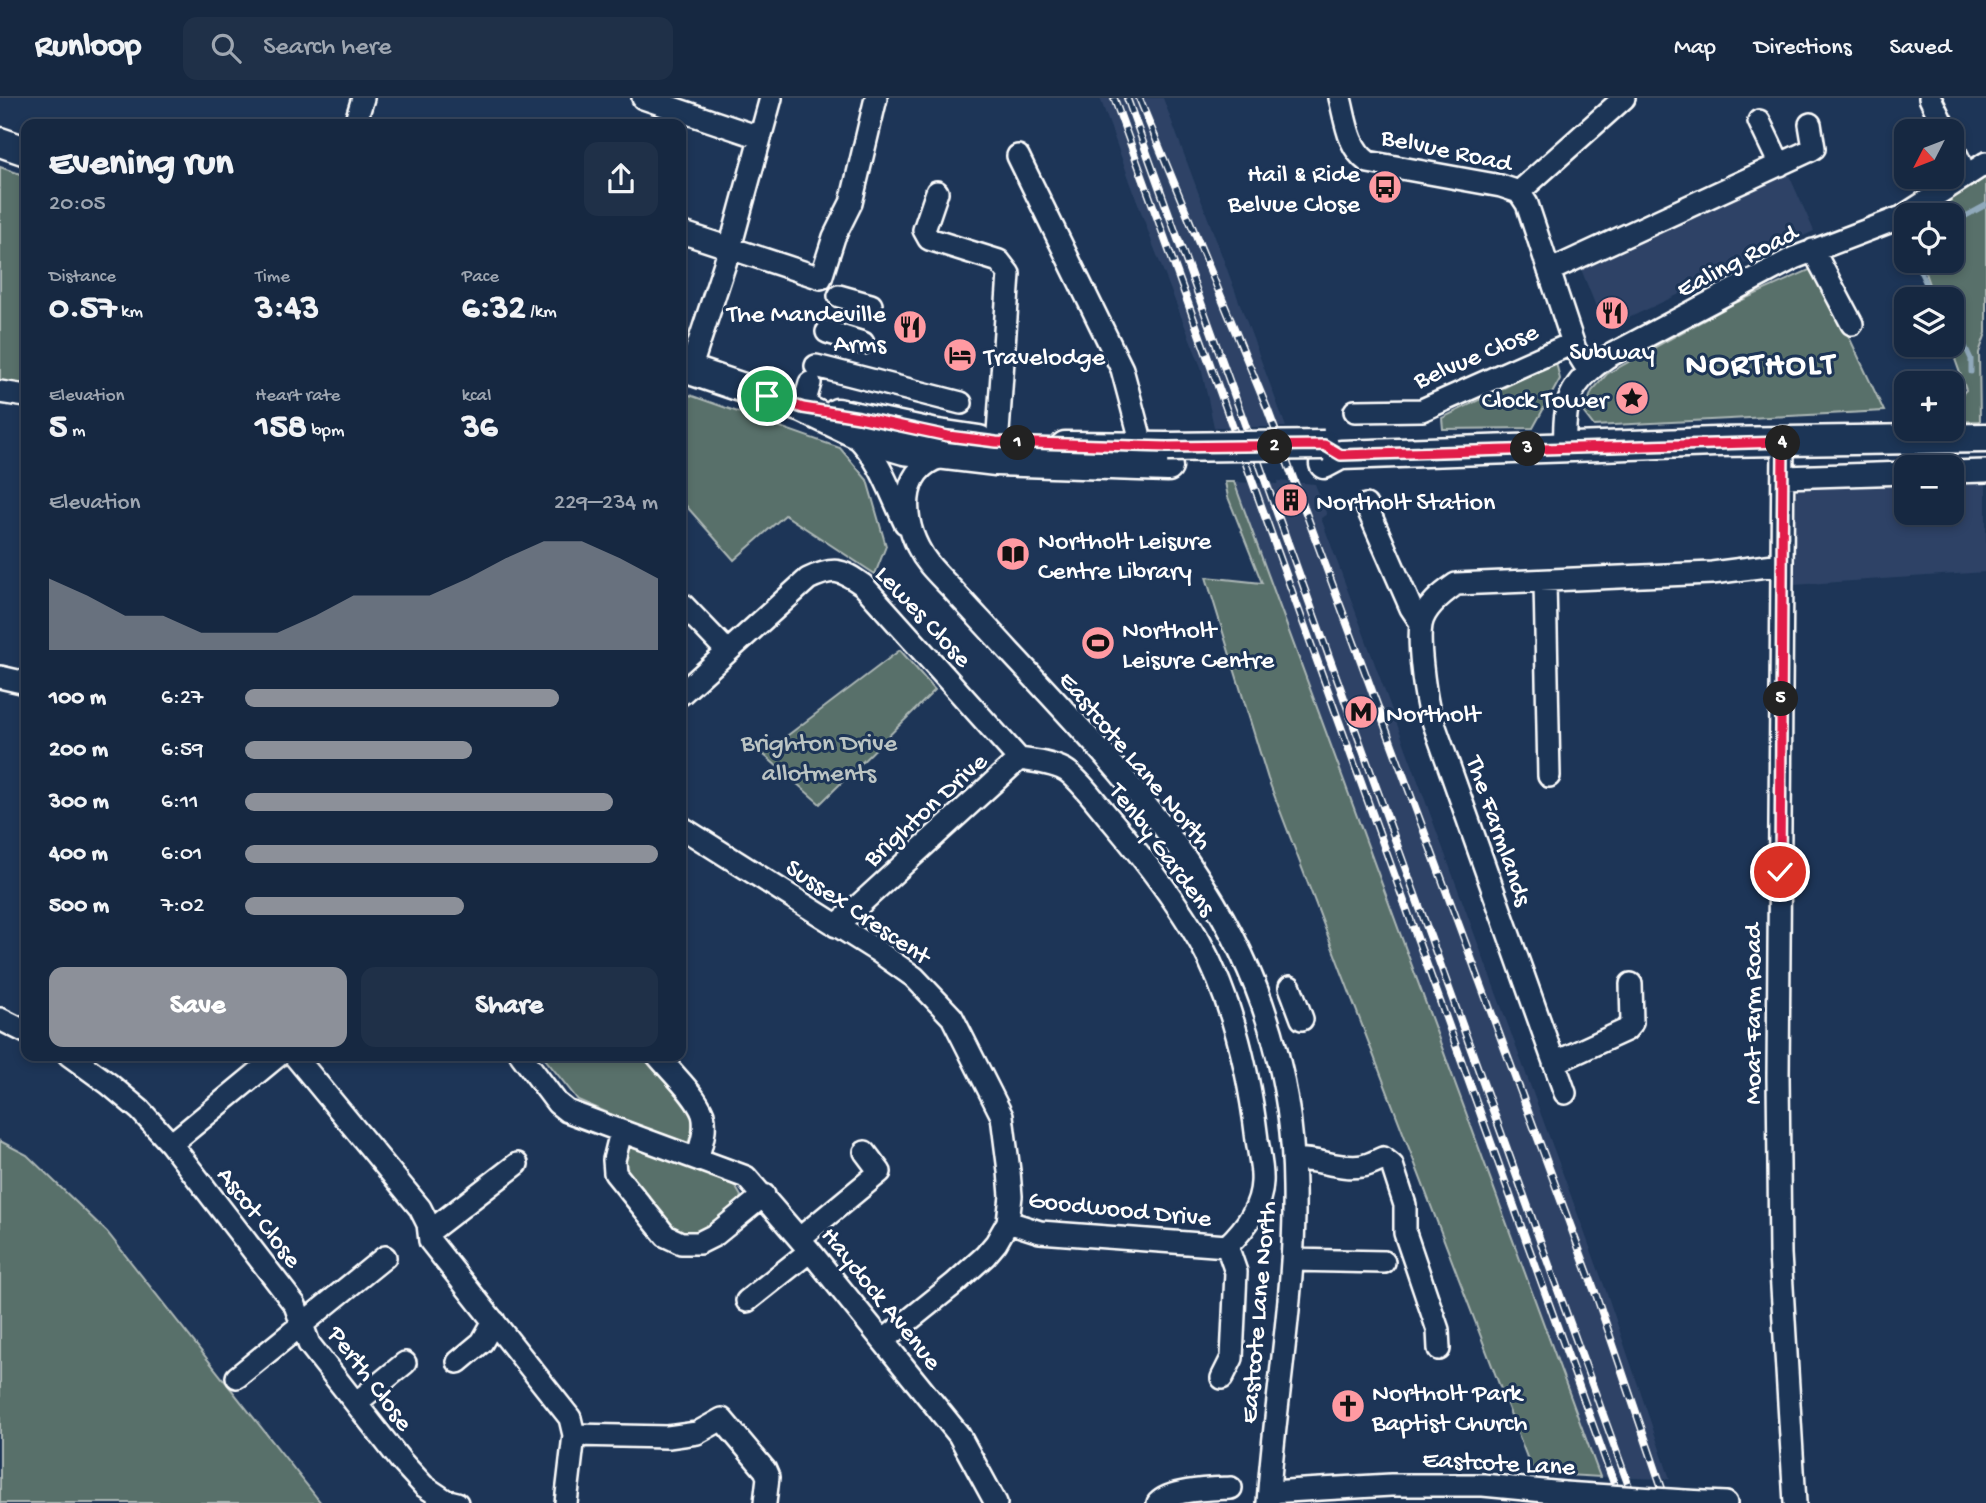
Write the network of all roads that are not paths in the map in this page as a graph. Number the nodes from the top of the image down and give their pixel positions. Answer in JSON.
{"nodes":[{"id":1,"x":363,"y":98,"type":"edge"},
{"id":2,"x":643,"y":98,"type":"edge"},
{"id":3,"x":771,"y":98,"type":"edge"},
{"id":4,"x":876,"y":98,"type":"edge"},
{"id":5,"x":1340,"y":98,"type":"edge"},
{"id":6,"x":1624,"y":98,"type":"edge"},
{"id":7,"x":1930,"y":98,"type":"edge"},
{"id":8,"x":358,"y":119,"type":"edge"},
{"id":9,"x":1940,"y":119,"type":"edge"},
{"id":10,"x":1759,"y":121,"type":"dead end"},
{"id":11,"x":1810,"y":124,"type":"dead end"},
{"id":12,"x":759,"y":137,"type":"junction"},
{"id":13,"x":0,"y":142,"type":"edge"},
{"id":14,"x":21,"y":149,"type":"edge"},
{"id":15,"x":1018,"y":156,"type":"dead end"},
{"id":16,"x":1986,"y":163,"type":"edge"},
{"id":17,"x":1780,"y":165,"type":"junction"},
{"id":18,"x":1964,"y":171,"type":"edge"},
{"id":19,"x":1966,"y":175,"type":"junction"},
{"id":20,"x":937,"y":192,"type":"dead end"},
{"id":21,"x":1519,"y":192,"type":"junction"},
{"id":22,"x":686,"y":234,"type":"edge"},
{"id":23,"x":730,"y":248,"type":"junction"},
{"id":24,"x":1814,"y":250,"type":"junction"},
{"id":25,"x":1549,"y":271,"type":"junction"},
{"id":26,"x":839,"y":296,"type":"dead end"},
{"id":27,"x":871,"y":305,"type":"dead end"},
{"id":28,"x":1852,"y":324,"type":"dead end"},
{"id":29,"x":827,"y":332,"type":"dead end"},
{"id":30,"x":863,"y":343,"type":"dead end"},
{"id":31,"x":1573,"y":343,"type":"junction"},
{"id":32,"x":686,"y":365,"type":"edge"},
{"id":33,"x":686,"y":368,"type":"edge"},
{"id":34,"x":1588,"y":370,"type":"junction"},
{"id":35,"x":810,"y":386,"type":"junction"},
{"id":36,"x":0,"y":392,"type":"edge"},
{"id":37,"x":21,"y":395,"type":"edge"},
{"id":38,"x":961,"y":403,"type":"dead end"},
{"id":39,"x":1355,"y":411,"type":"dead end"},
{"id":40,"x":853,"y":433,"type":"junction"},
{"id":41,"x":1986,"y":438,"type":"edge"},
{"id":42,"x":917,"y":442,"type":"junction"},
{"id":43,"x":1783,"y":442,"type":"junction"},
{"id":44,"x":1565,"y":448,"type":"junction"},
{"id":45,"x":996,"y":452,"type":"junction"},
{"id":46,"x":1158,"y":453,"type":"junction"},
{"id":47,"x":1986,"y":471,"type":"edge"},
{"id":48,"x":1964,"y":472,"type":"edge"},
{"id":49,"x":1894,"y":473,"type":"edge"},
{"id":50,"x":1784,"y":477,"type":"junction"},
{"id":51,"x":910,"y":485,"type":"junction"},
{"id":52,"x":1366,"y":505,"type":"dead end"},
{"id":53,"x":898,"y":509,"type":"junction"},
{"id":54,"x":913,"y":536,"type":"junction"},
{"id":55,"x":1783,"y":564,"type":"junction"},
{"id":56,"x":1545,"y":582,"type":"junction"},
{"id":57,"x":686,"y":608,"type":"edge"},
{"id":58,"x":1421,"y":623,"type":"junction"},
{"id":59,"x":727,"y":651,"type":"junction"},
{"id":60,"x":0,"y":677,"type":"edge"},
{"id":61,"x":21,"y":682,"type":"edge"},
{"id":62,"x":686,"y":689,"type":"edge"},
{"id":63,"x":1019,"y":759,"type":"junction"},
{"id":64,"x":1549,"y":776,"type":"dead end"},
{"id":65,"x":686,"y":830,"type":"edge"},
{"id":66,"x":836,"y":926,"type":"junction"},
{"id":67,"x":1631,"y":985,"type":"dead end"},
{"id":68,"x":1296,"y":1003,"type":"dead end"},
{"id":69,"x":1266,"y":1014,"type":"junction"},
{"id":70,"x":0,"y":1019,"type":"edge"},
{"id":71,"x":21,"y":1030,"type":"edge"},
{"id":72,"x":77,"y":1061,"type":"edge"},
{"id":73,"x":272,"y":1061,"type":"edge"},
{"id":74,"x":299,"y":1061,"type":"edge"},
{"id":75,"x":526,"y":1061,"type":"edge"},
{"id":76,"x":662,"y":1061,"type":"edge"},
{"id":77,"x":1554,"y":1063,"type":"junction"},
{"id":78,"x":1565,"y":1093,"type":"dead end"},
{"id":79,"x":621,"y":1132,"type":"junction"},
{"id":80,"x":170,"y":1144,"type":"junction"},
{"id":81,"x":865,"y":1153,"type":"dead end"},
{"id":82,"x":696,"y":1159,"type":"junction"},
{"id":83,"x":1293,"y":1160,"type":"junction"},
{"id":84,"x":517,"y":1164,"type":"dead end"},
{"id":85,"x":764,"y":1195,"type":"junction"},
{"id":86,"x":1008,"y":1223,"type":"junction"},
{"id":87,"x":428,"y":1228,"type":"junction"},
{"id":88,"x":805,"y":1245,"type":"junction"},
{"id":89,"x":1227,"y":1246,"type":"junction"},
{"id":90,"x":385,"y":1257,"type":"dead end"},
{"id":91,"x":1292,"y":1260,"type":"junction"},
{"id":92,"x":1384,"y":1262,"type":"dead end"},
{"id":93,"x":747,"y":1301,"type":"dead end"},
{"id":94,"x":494,"y":1321,"type":"junction"},
{"id":95,"x":301,"y":1325,"type":"junction"},
{"id":96,"x":883,"y":1341,"type":"junction"},
{"id":97,"x":1439,"y":1349,"type":"dead end"},
{"id":98,"x":458,"y":1362,"type":"dead end"},
{"id":99,"x":405,"y":1363,"type":"dead end"},
{"id":100,"x":237,"y":1377,"type":"dead end"},
{"id":101,"x":1223,"y":1378,"type":"dead end"},
{"id":102,"x":356,"y":1403,"type":"junction"},
{"id":103,"x":574,"y":1435,"type":"junction"},
{"id":104,"x":1231,"y":1488,"type":"dead end"},
{"id":105,"x":1395,"y":1494,"type":"edge"},
{"id":106,"x":1268,"y":1497,"type":"edge"},
{"id":107,"x":1700,"y":1502,"type":"edge"},
{"id":108,"x":457,"y":1503,"type":"edge"},
{"id":109,"x":566,"y":1503,"type":"edge"},
{"id":110,"x":765,"y":1503,"type":"edge"},
{"id":111,"x":996,"y":1503,"type":"edge"},
{"id":112,"x":1158,"y":1503,"type":"edge"},
{"id":113,"x":1726,"y":1503,"type":"edge"},
{"id":114,"x":1795,"y":1503,"type":"edge"}],
"edges":[{"from":1,"to":8,"type":"street"},
{"from":2,"to":12,"type":"street"},
{"from":3,"to":12,"type":"street"},
{"from":4,"to":23,"type":"street"},
{"from":5,"to":21,"type":"street","name":"Belvue Road"},
{"from":6,"to":21,"type":"street"},
{"from":7,"to":9,"type":"street"},
{"from":10,"to":17,"type":"street"},
{"from":11,"to":17,"type":"street"},
{"from":12,"to":23,"type":"street"},
{"from":13,"to":14,"type":"main road"},
{"from":15,"to":46,"type":"street"},
{"from":16,"to":19,"type":"street","name":"Ealing Road"},
{"from":17,"to":25,"type":"street"},
{"from":18,"to":19,"type":"street"},
{"from":19,"to":24,"type":"street","name":"Ealing Road"},
{"from":20,"to":45,"type":"street"},
{"from":21,"to":25,"type":"street","name":"Belvue Road"},
{"from":22,"to":23,"type":"street"},
{"from":23,"to":32,"type":"street"},
{"from":24,"to":28,"type":"street"},
{"from":24,"to":34,"type":"street","name":"Ealing Road"},
{"from":25,"to":31,"type":"street","name":"Belvue Road"},
{"from":26,"to":27,"type":"street"},
{"from":29,"to":30,"type":"street"},
{"from":31,"to":34,"type":"street","name":"Belvue Road"},
{"from":31,"to":39,"type":"street","name":"Belvue Close"},
{"from":33,"to":35,"type":"main road"},
{"from":34,"to":44,"type":"street","name":"Ealing Road"},
{"from":35,"to":38,"type":"street"},
{"from":35,"to":40,"type":"main road"},
{"from":35,"to":42,"type":"main road"},
{"from":36,"to":37,"type":"street"},
{"from":40,"to":42,"type":"main road"},
{"from":40,"to":53,"type":"street","name":"Eastcote Lane North"},
{"from":41,"to":43,"type":"main road"},
{"from":42,"to":45,"type":"main road"},
{"from":42,"to":51,"type":"street","name":"Eastcote Lane North"},
{"from":42,"to":51,"type":"street"},
{"from":42,"to":53,"type":"street","name":"Eastcote Lane North"},
{"from":43,"to":44,"type":"main road"},
{"from":43,"to":50,"type":"street","name":"Moat Farm Road"},
{"from":44,"to":46,"type":"main road"},
{"from":45,"to":46,"type":"main road"},
{"from":47,"to":48,"type":"street"},
{"from":49,"to":50,"type":"street"},
{"from":50,"to":55,"type":"street","name":"Moat Farm Road"},
{"from":51,"to":54,"type":"street","name":"Eastcote Lane North"},
{"from":52,"to":58,"type":"street"},
{"from":53,"to":54,"type":"street","name":"Eastcote Lane North"},
{"from":54,"to":69,"type":"street","name":"Eastcote Lane North"},
{"from":55,"to":56,"type":"street"},
{"from":55,"to":114,"type":"street","name":"Moat Farm Road"},
{"from":56,"to":58,"type":"street"},
{"from":56,"to":64,"type":"street"},
{"from":57,"to":59,"type":"street"},
{"from":58,"to":77,"type":"street","name":"The Farmlands"},
{"from":59,"to":62,"type":"street","name":"Lewes Close"},
{"from":59,"to":63,"type":"street","name":"Lewes Close"},
{"from":60,"to":61,"type":"street"},
{"from":63,"to":66,"type":"street","name":"Brighton Drive"},
{"from":63,"to":89,"type":"street","name":"Tenby Gardens"},
{"from":65,"to":66,"type":"street","name":"Sussex Crescent"},
{"from":66,"to":86,"type":"street","name":"Sussex Crescent"},
{"from":67,"to":77,"type":"street"},
{"from":68,"to":69,"type":"street"},
{"from":69,"to":83,"type":"street","name":"Eastcote Lane North"},
{"from":70,"to":71,"type":"street"},
{"from":72,"to":80,"type":"street","name":"Ascot Close"},
{"from":73,"to":80,"type":"street"},
{"from":74,"to":87,"type":"street"},
{"from":75,"to":79,"type":"street","name":"Haydock Avenue"},
{"from":76,"to":82,"type":"street"},
{"from":77,"to":78,"type":"street","name":"The Farmlands"},
{"from":79,"to":82,"type":"street","name":"Haydock Avenue"},
{"from":79,"to":85,"type":"street"},
{"from":80,"to":95,"type":"street","name":"Ascot Close"},
{"from":81,"to":88,"type":"street"},
{"from":82,"to":85,"type":"street","name":"Haydock Avenue"},
{"from":83,"to":91,"type":"street","name":"Eastcote Lane North"},
{"from":83,"to":97,"type":"street"},
{"from":84,"to":87,"type":"street"},
{"from":85,"to":88,"type":"street","name":"Haydock Avenue"},
{"from":86,"to":89,"type":"street","name":"Goodwood Drive"},
{"from":86,"to":96,"type":"street"},
{"from":87,"to":94,"type":"street"},
{"from":88,"to":93,"type":"street"},
{"from":88,"to":96,"type":"street","name":"Haydock Avenue"},
{"from":89,"to":101,"type":"street"},
{"from":90,"to":95,"type":"street"},
{"from":91,"to":92,"type":"street"},
{"from":91,"to":106,"type":"street","name":"Eastcote Lane North"},
{"from":94,"to":98,"type":"street"},
{"from":94,"to":103,"type":"street"},
{"from":95,"to":100,"type":"street"},
{"from":95,"to":102,"type":"street","name":"Perth Close"},
{"from":96,"to":111,"type":"street","name":"Haydock Avenue"},
{"from":99,"to":102,"type":"street"},
{"from":102,"to":108,"type":"street","name":"Perth Close"},
{"from":103,"to":109,"type":"street"},
{"from":103,"to":110,"type":"street"},
{"from":104,"to":112,"type":"street"},
{"from":105,"to":106,"type":"street","name":"Eastcote Lane"},
{"from":105,"to":107,"type":"street","name":"Eastcote Lane","bridge":true},
{"from":107,"to":113,"type":"street","name":"Eastcote Lane"}]}
